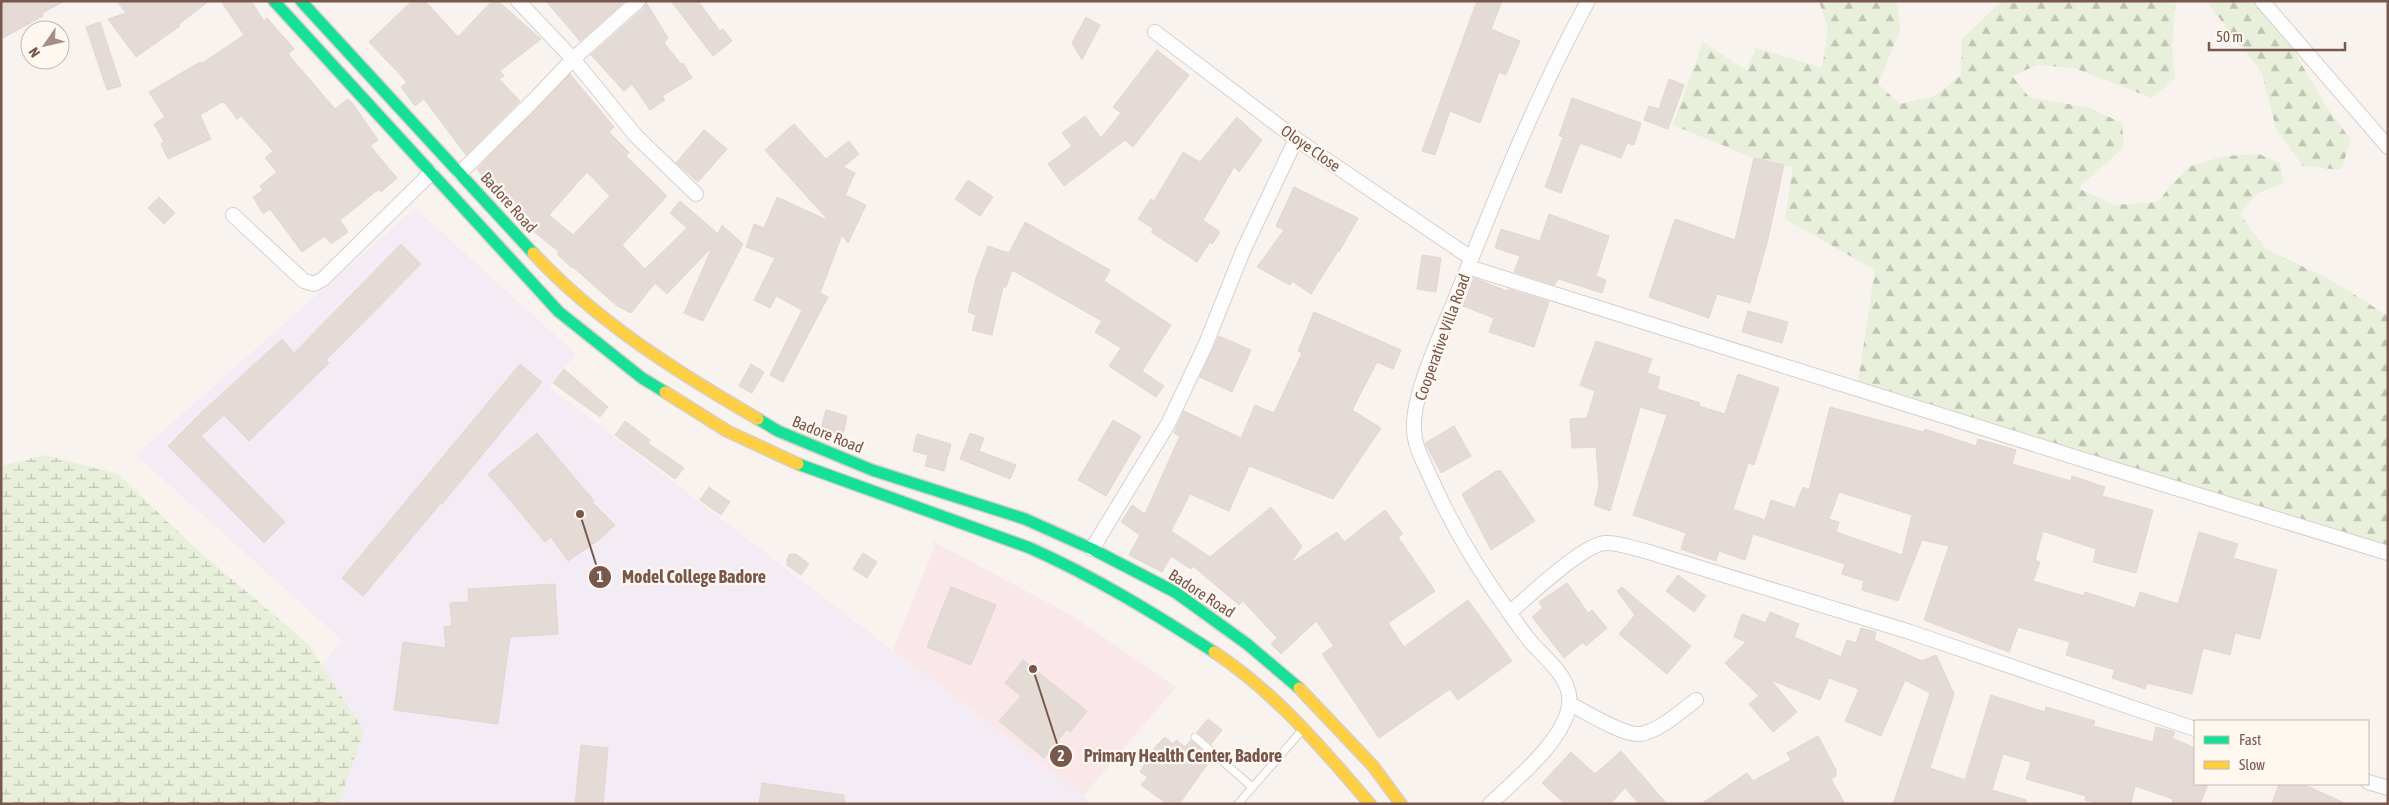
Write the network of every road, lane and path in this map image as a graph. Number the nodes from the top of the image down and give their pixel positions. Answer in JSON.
{"nodes":[{"id":1,"x":274,"y":1,"type":"edge"},
{"id":2,"x":300,"y":1,"type":"edge"},
{"id":3,"x":518,"y":1,"type":"edge"},
{"id":4,"x":638,"y":1,"type":"edge"},
{"id":5,"x":1588,"y":1,"type":"edge"},
{"id":6,"x":2262,"y":1,"type":"edge"},
{"id":7,"x":1154,"y":32,"type":"dead end"},
{"id":8,"x":572,"y":58,"type":"junction"},
{"id":9,"x":1296,"y":139,"type":"junction"},
{"id":10,"x":2388,"y":147,"type":"edge"},
{"id":11,"x":431,"y":173,"type":"junction"},
{"id":12,"x":460,"y":173,"type":"junction"},
{"id":13,"x":696,"y":194,"type":"dead end"},
{"id":14,"x":233,"y":215,"type":"dead end"},
{"id":15,"x":1469,"y":262,"type":"junction"},
{"id":16,"x":1092,"y":549,"type":"junction"},
{"id":17,"x":2388,"y":553,"type":"edge"},
{"id":18,"x":1508,"y":613,"type":"junction"},
{"id":19,"x":1696,"y":700,"type":"dead end"},
{"id":20,"x":1570,"y":704,"type":"junction"},
{"id":21,"x":1304,"y":727,"type":"junction"},
{"id":22,"x":1338,"y":728,"type":"junction"},
{"id":23,"x":2194,"y":729,"type":"edge"},
{"id":24,"x":1195,"y":738,"type":"dead end"},
{"id":25,"x":1320,"y":745,"type":"junction"},
{"id":26,"x":2369,"y":782,"type":"edge"},
{"id":27,"x":1252,"y":787,"type":"junction"},
{"id":28,"x":2388,"y":788,"type":"edge"},
{"id":29,"x":1238,"y":804,"type":"edge"},
{"id":30,"x":1370,"y":804,"type":"edge"},
{"id":31,"x":1401,"y":804,"type":"edge"},
{"id":32,"x":1490,"y":804,"type":"edge"}],
"edges":[{"from":1,"to":11,"type":"main road"},
{"from":2,"to":12,"type":"main road","name":"Badore Road"},
{"from":3,"to":8,"type":"street"},
{"from":4,"to":8,"type":"street"},
{"from":5,"to":15,"type":"street","name":"Cooperative Villa Road"},
{"from":6,"to":10,"type":"street"},
{"from":7,"to":9,"type":"street","name":"Oloye Close"},
{"from":8,"to":12,"type":"street"},
{"from":8,"to":13,"type":"street"},
{"from":9,"to":15,"type":"street","name":"Oloye Close"},
{"from":9,"to":16,"type":"street"},
{"from":11,"to":14,"type":"street"},
{"from":11,"to":21,"type":"main road"},
{"from":12,"to":16,"type":"main road","name":"Badore Road"},
{"from":15,"to":17,"type":"street","name":"Oloye Close"},
{"from":15,"to":18,"type":"street","name":"Cooperative Villa Road"},
{"from":16,"to":22,"type":"main road","name":"Badore Road"},
{"from":18,"to":20,"type":"street","name":"Cooperative Villa Road"},
{"from":18,"to":23,"type":"street"},
{"from":19,"to":20,"type":"street"},
{"from":20,"to":32,"type":"street"},
{"from":21,"to":25,"type":"main road"},
{"from":21,"to":27,"type":"lane"},
{"from":22,"to":25,"type":"main road"},
{"from":22,"to":31,"type":"main road","name":"Badore Road"},
{"from":24,"to":27,"type":"lane"},
{"from":25,"to":30,"type":"main road"},
{"from":26,"to":28,"type":"street"},
{"from":27,"to":29,"type":"lane"}]}
